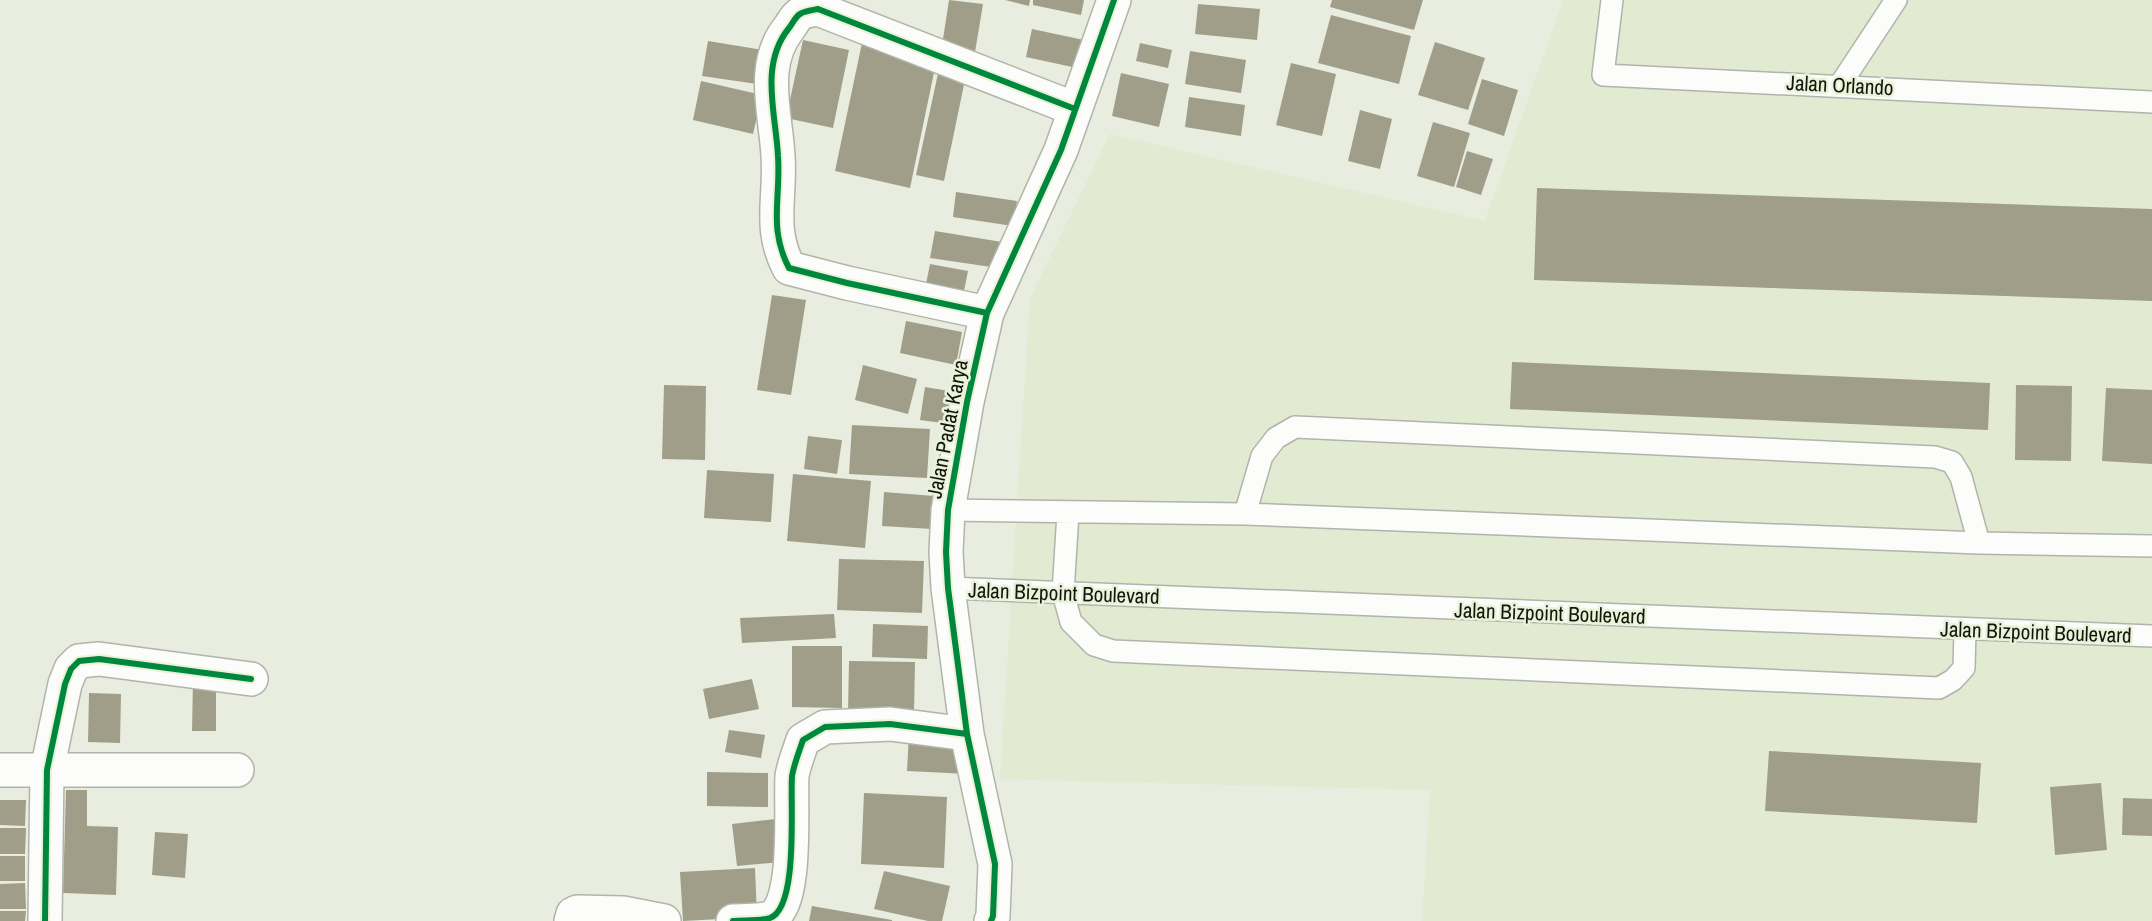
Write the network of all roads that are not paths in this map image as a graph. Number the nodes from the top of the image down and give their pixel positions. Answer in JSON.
{"nodes":[{"id":1,"x":1114,"y":0,"type":"edge"},
{"id":2,"x":1612,"y":0,"type":"edge"},
{"id":3,"x":1896,"y":0,"type":"edge"},
{"id":4,"x":1840,"y":85,"type":"junction"},
{"id":5,"x":2152,"y":102,"type":"edge"},
{"id":6,"x":1075,"y":109,"type":"junction"},
{"id":7,"x":987,"y":313,"type":"junction"},
{"id":8,"x":948,"y":510,"type":"junction"},
{"id":9,"x":1068,"y":513,"type":"junction"},
{"id":10,"x":1245,"y":514,"type":"junction"},
{"id":11,"x":1979,"y":543,"type":"junction"},
{"id":12,"x":2152,"y":546,"type":"edge"},
{"id":13,"x":948,"y":588,"type":"junction"},
{"id":14,"x":1063,"y":593,"type":"junction"},
{"id":15,"x":1965,"y":630,"type":"junction"},
{"id":16,"x":2152,"y":636,"type":"edge"},
{"id":17,"x":251,"y":679,"type":"dead end"},
{"id":18,"x":967,"y":734,"type":"junction"},
{"id":19,"x":0,"y":770,"type":"edge"},
{"id":20,"x":47,"y":770,"type":"junction"},
{"id":21,"x":237,"y":770,"type":"dead end"},
{"id":22,"x":45,"y":921,"type":"edge"},
{"id":23,"x":571,"y":921,"type":"edge"},
{"id":24,"x":664,"y":921,"type":"edge"},
{"id":25,"x":733,"y":921,"type":"edge"},
{"id":26,"x":991,"y":921,"type":"edge"}],
"edges":[{"from":1,"to":6,"type":"street","name":"Jalan Padat Karya"},
{"from":2,"to":4,"type":"lane","name":"Jalan Orlando"},
{"from":3,"to":4,"type":"lane"},
{"from":4,"to":5,"type":"lane","name":"Jalan Orlando"},
{"from":6,"to":7,"type":"street","name":"Jalan Padat Karya"},
{"from":6,"to":7,"type":"street"},
{"from":7,"to":8,"type":"street","name":"Jalan Padat Karya"},
{"from":8,"to":9,"type":"lane"},
{"from":8,"to":13,"type":"street","name":"Jalan Padat Karya"},
{"from":9,"to":10,"type":"lane"},
{"from":9,"to":14,"type":"lane"},
{"from":10,"to":11,"type":"lane"},
{"from":10,"to":11,"type":"lane"},
{"from":11,"to":12,"type":"lane"},
{"from":13,"to":14,"type":"lane","name":"Jalan Bizpoint Boulevard"},
{"from":13,"to":18,"type":"street","name":"Jalan Padat Karya"},
{"from":14,"to":15,"type":"lane","name":"Jalan Bizpoint Boulevard"},
{"from":14,"to":15,"type":"lane"},
{"from":15,"to":16,"type":"lane","name":"Jalan Bizpoint Boulevard"},
{"from":17,"to":20,"type":"street"},
{"from":18,"to":25,"type":"street"},
{"from":18,"to":26,"type":"street","name":"Jalan Padat Karya"},
{"from":19,"to":20,"type":"street"},
{"from":20,"to":21,"type":"street"},
{"from":20,"to":22,"type":"street"},
{"from":23,"to":24,"type":"street"}]}
